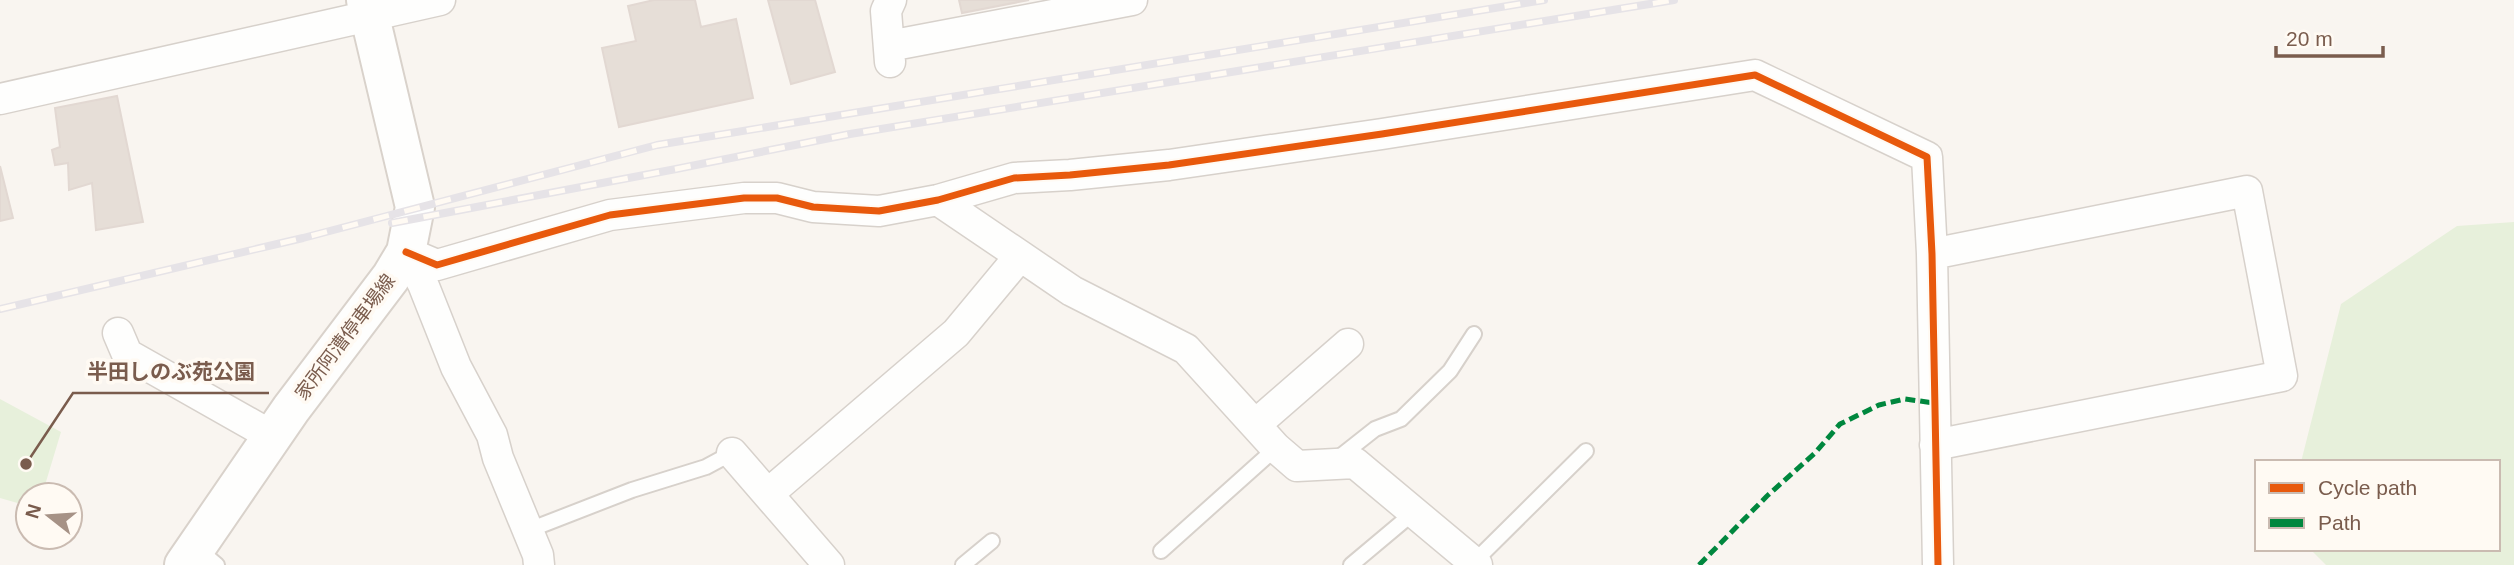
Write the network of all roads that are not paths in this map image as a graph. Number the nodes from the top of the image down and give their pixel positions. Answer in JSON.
{"nodes":[{"id":1,"x":440,"y":0,"type":"edge"},
{"id":2,"x":891,"y":0,"type":"edge"},
{"id":3,"x":1132,"y":0,"type":"edge"},
{"id":4,"x":367,"y":8,"type":"edge"},
{"id":5,"x":0,"y":99,"type":"edge"},
{"id":6,"x":937,"y":200,"type":"junction"},
{"id":7,"x":406,"y":253,"type":"junction"},
{"id":8,"x":1932,"y":254,"type":"junction"},
{"id":9,"x":1020,"y":256,"type":"junction"},
{"id":10,"x":118,"y":333,"type":"dead end"},
{"id":11,"x":1474,"y":334,"type":"dead end"},
{"id":12,"x":1348,"y":344,"type":"dead end"},
{"id":13,"x":1256,"y":424,"type":"junction"},
{"id":14,"x":272,"y":436,"type":"junction"},
{"id":15,"x":1935,"y":445,"type":"junction"},
{"id":16,"x":1276,"y":448,"type":"junction"},
{"id":17,"x":1586,"y":451,"type":"dead end"},
{"id":18,"x":732,"y":453,"type":"joint"},
{"id":19,"x":1331,"y":464,"type":"junction"},
{"id":20,"x":769,"y":493,"type":"junction"},
{"id":21,"x":1413,"y":513,"type":"junction"},
{"id":22,"x":529,"y":530,"type":"junction"},
{"id":23,"x":992,"y":541,"type":"dead end"},
{"id":24,"x":1161,"y":551,"type":"dead end"},
{"id":25,"x":199,"y":559,"type":"edge"},
{"id":26,"x":1475,"y":564,"type":"edge"},
{"id":27,"x":539,"y":565,"type":"edge"},
{"id":28,"x":829,"y":565,"type":"edge"},
{"id":29,"x":963,"y":565,"type":"edge"},
{"id":30,"x":1351,"y":565,"type":"edge"},
{"id":31,"x":1938,"y":565,"type":"edge"}],
"edges":[{"from":1,"to":4,"type":"street"},
{"from":2,"to":3,"type":"street"},
{"from":4,"to":5,"type":"street"},
{"from":4,"to":7,"type":"main road","name":"家所阿漕停車場線"},
{"from":6,"to":7,"type":"street"},
{"from":6,"to":8,"type":"street"},
{"from":6,"to":9,"type":"street"},
{"from":7,"to":14,"type":"main road","name":"家所阿漕停車場線"},
{"from":7,"to":22,"type":"street"},
{"from":8,"to":15,"type":"street"},
{"from":8,"to":15,"type":"street"},
{"from":9,"to":13,"type":"street"},
{"from":9,"to":20,"type":"street"},
{"from":10,"to":14,"type":"street"},
{"from":11,"to":19,"type":"lane"},
{"from":12,"to":13,"type":"street"},
{"from":13,"to":16,"type":"street"},
{"from":14,"to":25,"type":"main road","name":"家所阿漕停車場線"},
{"from":15,"to":31,"type":"street"},
{"from":16,"to":19,"type":"street"},
{"from":16,"to":24,"type":"lane"},
{"from":17,"to":26,"type":"lane"},
{"from":18,"to":20,"type":"street"},
{"from":18,"to":22,"type":"lane"},
{"from":19,"to":21,"type":"street"},
{"from":20,"to":28,"type":"street"},
{"from":21,"to":26,"type":"street"},
{"from":21,"to":30,"type":"lane"},
{"from":22,"to":27,"type":"street"},
{"from":23,"to":29,"type":"lane"}]}
